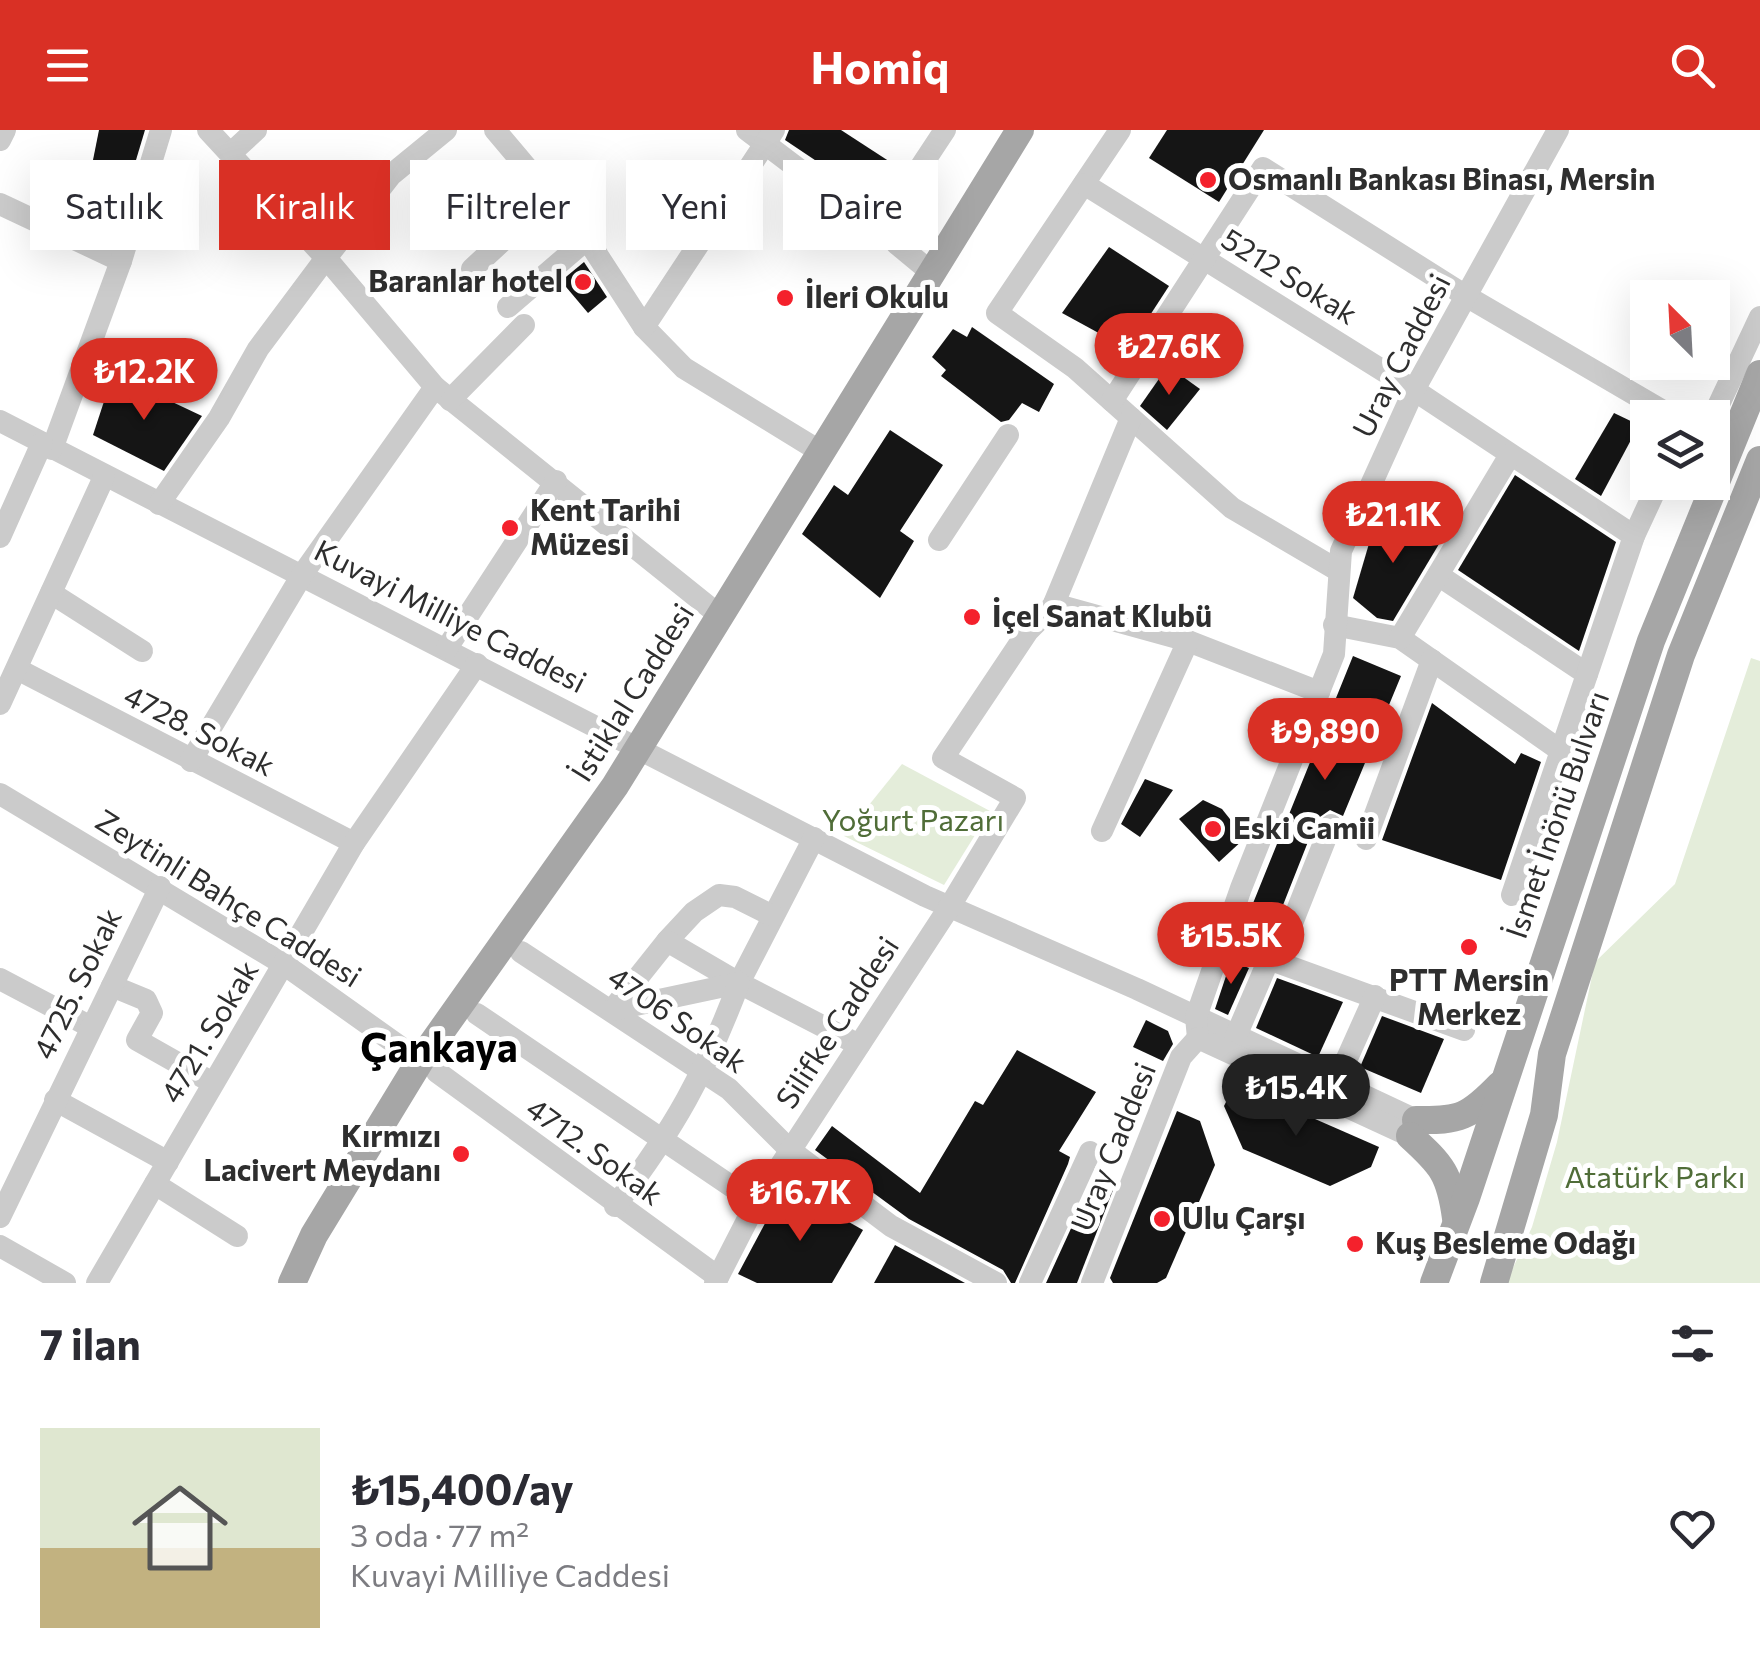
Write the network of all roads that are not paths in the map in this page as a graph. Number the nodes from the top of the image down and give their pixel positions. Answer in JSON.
{"nodes":[{"id":1,"x":5,"y":130,"type":"edge"},
{"id":2,"x":162,"y":130,"type":"edge"},
{"id":3,"x":208,"y":130,"type":"edge"},
{"id":4,"x":256,"y":130,"type":"edge"},
{"id":5,"x":446,"y":130,"type":"edge"},
{"id":6,"x":495,"y":130,"type":"edge"},
{"id":7,"x":945,"y":130,"type":"edge"},
{"id":8,"x":1020,"y":130,"type":"edge"},
{"id":9,"x":1120,"y":130,"type":"edge"},
{"id":10,"x":1558,"y":130,"type":"edge"},
{"id":11,"x":763,"y":135,"type":"edge"},
{"id":12,"x":0,"y":140,"type":"edge"},
{"id":13,"x":231,"y":153,"type":"junction"},
{"id":14,"x":520,"y":160,"type":"edge"},
{"id":15,"x":794,"y":160,"type":"edge"},
{"id":16,"x":929,"y":160,"type":"edge"},
{"id":17,"x":1084,"y":184,"type":"junction"},
{"id":18,"x":0,"y":204,"type":"edge"},
{"id":19,"x":492,"y":250,"type":"edge"},
{"id":20,"x":574,"y":250,"type":"edge"},
{"id":21,"x":593,"y":250,"type":"edge"},
{"id":22,"x":904,"y":250,"type":"edge"},
{"id":23,"x":326,"y":258,"type":"junction"},
{"id":24,"x":1205,"y":260,"type":"junction"},
{"id":25,"x":121,"y":261,"type":"junction"},
{"id":26,"x":472,"y":269,"type":"dead end"},
{"id":27,"x":932,"y":273,"type":"junction"},
{"id":28,"x":1466,"y":296,"type":"junction"},
{"id":29,"x":508,"y":307,"type":"dead end"},
{"id":30,"x":1760,"y":318,"type":"edge"},
{"id":31,"x":524,"y":325,"type":"dead end"},
{"id":32,"x":644,"y":327,"type":"junction"},
{"id":33,"x":1760,"y":374,"type":"edge"},
{"id":34,"x":1414,"y":390,"type":"junction"},
{"id":35,"x":443,"y":394,"type":"junction"},
{"id":36,"x":1644,"y":400,"type":"edge"},
{"id":37,"x":1721,"y":400,"type":"edge"},
{"id":38,"x":1112,"y":401,"type":"junction"},
{"id":39,"x":1130,"y":418,"type":"junction"},
{"id":40,"x":0,"y":420,"type":"edge"},
{"id":41,"x":1730,"y":428,"type":"edge"},
{"id":42,"x":1008,"y":436,"type":"dead end"},
{"id":43,"x":47,"y":446,"type":"junction"},
{"id":44,"x":822,"y":452,"type":"junction"},
{"id":45,"x":1510,"y":455,"type":"junction"},
{"id":46,"x":1760,"y":460,"type":"edge"},
{"id":47,"x":104,"y":477,"type":"junction"},
{"id":48,"x":556,"y":480,"type":"junction"},
{"id":49,"x":1651,"y":500,"type":"edge"},
{"id":50,"x":1701,"y":500,"type":"edge"},
{"id":51,"x":159,"y":504,"type":"junction"},
{"id":52,"x":1634,"y":536,"type":"junction"},
{"id":53,"x":0,"y":537,"type":"edge"},
{"id":54,"x":939,"y":540,"type":"dead end"},
{"id":55,"x":1339,"y":570,"type":"junction"},
{"id":56,"x":302,"y":575,"type":"junction"},
{"id":57,"x":1438,"y":575,"type":"junction"},
{"id":58,"x":51,"y":593,"type":"junction"},
{"id":59,"x":1054,"y":604,"type":"junction"},
{"id":60,"x":719,"y":615,"type":"junction"},
{"id":61,"x":1334,"y":625,"type":"junction"},
{"id":62,"x":1400,"y":638,"type":"junction"},
{"id":63,"x":1188,"y":642,"type":"junction"},
{"id":64,"x":447,"y":648,"type":"junction"},
{"id":65,"x":142,"y":650,"type":"dead end"},
{"id":66,"x":1432,"y":660,"type":"junction"},
{"id":67,"x":477,"y":664,"type":"junction"},
{"id":68,"x":17,"y":669,"type":"junction"},
{"id":69,"x":1588,"y":674,"type":"junction"},
{"id":70,"x":1319,"y":692,"type":"junction"},
{"id":71,"x":0,"y":704,"type":"edge"},
{"id":72,"x":640,"y":748,"type":"junction"},
{"id":73,"x":1561,"y":751,"type":"junction"},
{"id":74,"x":191,"y":761,"type":"junction"},
{"id":75,"x":0,"y":794,"type":"edge"},
{"id":76,"x":1331,"y":826,"type":"dead end"},
{"id":77,"x":1102,"y":831,"type":"dead end"},
{"id":78,"x":814,"y":838,"type":"junction"},
{"id":79,"x":1366,"y":839,"type":"dead end"},
{"id":80,"x":354,"y":843,"type":"junction"},
{"id":81,"x":160,"y":887,"type":"junction"},
{"id":82,"x":1512,"y":895,"type":"dead end"},
{"id":83,"x":950,"y":906,"type":"junction"},
{"id":84,"x":773,"y":916,"type":"junction"},
{"id":85,"x":667,"y":941,"type":"junction"},
{"id":86,"x":1222,"y":942,"type":"junction"},
{"id":87,"x":521,"y":952,"type":"dead end"},
{"id":88,"x":1273,"y":960,"type":"junction"},
{"id":89,"x":284,"y":964,"type":"junction"},
{"id":90,"x":0,"y":979,"type":"edge"},
{"id":91,"x":739,"y":982,"type":"junction"},
{"id":92,"x":112,"y":986,"type":"junction"},
{"id":93,"x":1375,"y":996,"type":"junction"},
{"id":94,"x":612,"y":1010,"type":"junction"},
{"id":95,"x":477,"y":1014,"type":"dead end"},
{"id":96,"x":90,"y":1026,"type":"junction"},
{"id":97,"x":1197,"y":1028,"type":"junction"},
{"id":98,"x":1464,"y":1030,"type":"dead end"},
{"id":99,"x":1236,"y":1036,"type":"junction"},
{"id":100,"x":859,"y":1045,"type":"junction"},
{"id":101,"x":428,"y":1067,"type":"junction"},
{"id":102,"x":704,"y":1073,"type":"junction"},
{"id":103,"x":213,"y":1083,"type":"junction"},
{"id":104,"x":1336,"y":1083,"type":"junction"},
{"id":105,"x":1501,"y":1084,"type":"junction"},
{"id":106,"x":55,"y":1100,"type":"junction"},
{"id":107,"x":1413,"y":1128,"type":"junction"},
{"id":108,"x":664,"y":1142,"type":"junction"},
{"id":109,"x":790,"y":1150,"type":"junction"},
{"id":110,"x":1090,"y":1152,"type":"dead end"},
{"id":111,"x":168,"y":1162,"type":"junction"},
{"id":112,"x":155,"y":1184,"type":"junction"},
{"id":113,"x":756,"y":1204,"type":"junction"},
{"id":114,"x":615,"y":1206,"type":"junction"},
{"id":115,"x":0,"y":1217,"type":"edge"},
{"id":116,"x":1456,"y":1224,"type":"junction"},
{"id":117,"x":237,"y":1236,"type":"dead end"},
{"id":118,"x":1,"y":1249,"type":"edge"},
{"id":119,"x":717,"y":1280,"type":"edge"},
{"id":120,"x":65,"y":1283,"type":"edge"},
{"id":121,"x":97,"y":1283,"type":"edge"},
{"id":122,"x":292,"y":1283,"type":"edge"},
{"id":123,"x":996,"y":1283,"type":"edge"},
{"id":124,"x":1030,"y":1283,"type":"edge"},
{"id":125,"x":1092,"y":1283,"type":"edge"},
{"id":126,"x":1434,"y":1283,"type":"edge"},
{"id":127,"x":1494,"y":1283,"type":"edge"}],
"edges":[{"from":1,"to":12,"type":"street"},
{"from":2,"to":25,"type":"street"},
{"from":3,"to":13,"type":"street"},
{"from":4,"to":13,"type":"street"},
{"from":5,"to":23,"type":"street"},
{"from":6,"to":14,"type":"street"},
{"from":7,"to":16,"type":"street"},
{"from":8,"to":27,"type":"main road","name":"İstiklal Caddesi"},
{"from":9,"to":17,"type":"street"},
{"from":10,"to":28,"type":"street","name":"Uray Caddesi"},
{"from":11,"to":15,"type":"street"},
{"from":11,"to":32,"type":"street"},
{"from":13,"to":23,"type":"street"},
{"from":17,"to":24,"type":"street","name":"5212 Sokak"},
{"from":17,"to":38,"type":"street"},
{"from":18,"to":25,"type":"street"},
{"from":19,"to":26,"type":"street"},
{"from":20,"to":29,"type":"street"},
{"from":21,"to":32,"type":"street"},
{"from":22,"to":27,"type":"street"},
{"from":23,"to":35,"type":"street"},
{"from":23,"to":51,"type":"street"},
{"from":24,"to":28,"type":"street"},
{"from":24,"to":34,"type":"street","name":"5212 Sokak"},
{"from":24,"to":38,"type":"street"},
{"from":25,"to":43,"type":"street"},
{"from":27,"to":44,"type":"main road","name":"İstiklal Caddesi"},
{"from":28,"to":34,"type":"street","name":"Uray Caddesi"},
{"from":28,"to":36,"type":"street"},
{"from":30,"to":37,"type":"street"},
{"from":31,"to":35,"type":"street"},
{"from":32,"to":44,"type":"street"},
{"from":33,"to":41,"type":"main road","name":"İsmet İnönü Bulvarı"},
{"from":34,"to":45,"type":"street","name":"5212 Sokak"},
{"from":34,"to":55,"type":"street","name":"Uray Caddesi"},
{"from":35,"to":48,"type":"street"},
{"from":35,"to":56,"type":"street"},
{"from":38,"to":39,"type":"street"},
{"from":39,"to":55,"type":"street"},
{"from":39,"to":59,"type":"street"},
{"from":40,"to":43,"type":"street","name":"Kuvayi Milliye Caddesi"},
{"from":42,"to":54,"type":"street"},
{"from":43,"to":47,"type":"street","name":"Kuvayi Milliye Caddesi"},
{"from":43,"to":53,"type":"street"},
{"from":44,"to":60,"type":"main road","name":"İstiklal Caddesi"},
{"from":45,"to":52,"type":"street","name":"5212 Sokak"},
{"from":45,"to":57,"type":"street"},
{"from":46,"to":127,"type":"main road"},
{"from":47,"to":51,"type":"street","name":"Kuvayi Milliye Caddesi"},
{"from":47,"to":58,"type":"street"},
{"from":48,"to":60,"type":"street"},
{"from":48,"to":64,"type":"street"},
{"from":49,"to":52,"type":"street"},
{"from":50,"to":105,"type":"main road","name":"İsmet İnönü Bulvarı"},
{"from":51,"to":56,"type":"street","name":"Kuvayi Milliye Caddesi"},
{"from":52,"to":69,"type":"street"},
{"from":55,"to":61,"type":"street","name":"Uray Caddesi"},
{"from":56,"to":64,"type":"street","name":"Kuvayi Milliye Caddesi"},
{"from":56,"to":74,"type":"street"},
{"from":57,"to":62,"type":"street"},
{"from":57,"to":69,"type":"street"},
{"from":58,"to":65,"type":"street"},
{"from":58,"to":68,"type":"street"},
{"from":59,"to":63,"type":"street"},
{"from":59,"to":83,"type":"street","name":"Silifke Caddesi"},
{"from":60,"to":72,"type":"main road","name":"İstiklal Caddesi"},
{"from":61,"to":62,"type":"street"},
{"from":61,"to":70,"type":"street","name":"Uray Caddesi"},
{"from":62,"to":66,"type":"street"},
{"from":63,"to":70,"type":"street"},
{"from":63,"to":77,"type":"street"},
{"from":64,"to":67,"type":"street","name":"Kuvayi Milliye Caddesi"},
{"from":66,"to":73,"type":"street"},
{"from":66,"to":79,"type":"street"},
{"from":67,"to":72,"type":"street","name":"Kuvayi Milliye Caddesi"},
{"from":67,"to":80,"type":"street","name":"4721. Sokak"},
{"from":68,"to":71,"type":"street"},
{"from":68,"to":74,"type":"street","name":"4728. Sokak"},
{"from":69,"to":73,"type":"street"},
{"from":70,"to":86,"type":"street","name":"Uray Caddesi"},
{"from":72,"to":78,"type":"street","name":"Kuvayi Milliye Caddesi"},
{"from":72,"to":101,"type":"main road","name":"İstiklal Caddesi"},
{"from":73,"to":82,"type":"street"},
{"from":74,"to":80,"type":"street","name":"4728. Sokak"},
{"from":75,"to":81,"type":"street","name":"Zeytinli Bahçe Caddesi"},
{"from":76,"to":88,"type":"street"},
{"from":78,"to":83,"type":"street","name":"Kuvayi Milliye Caddesi"},
{"from":78,"to":84,"type":"street"},
{"from":80,"to":89,"type":"street","name":"4721. Sokak"},
{"from":81,"to":89,"type":"street","name":"Zeytinli Bahçe Caddesi"},
{"from":81,"to":92,"type":"street","name":"4725. Sokak"},
{"from":83,"to":97,"type":"street","name":"Kuvayi Milliye Caddesi"},
{"from":83,"to":100,"type":"street","name":"Silifke Caddesi"},
{"from":84,"to":85,"type":"street"},
{"from":84,"to":91,"type":"street"},
{"from":85,"to":91,"type":"street"},
{"from":85,"to":94,"type":"street"},
{"from":86,"to":88,"type":"street"},
{"from":86,"to":97,"type":"street","name":"Uray Caddesi"},
{"from":87,"to":94,"type":"street","name":"4706 Sokak"},
{"from":88,"to":93,"type":"street"},
{"from":88,"to":99,"type":"street"},
{"from":89,"to":101,"type":"street","name":"Zeytinli Bahçe Caddesi"},
{"from":89,"to":103,"type":"street","name":"4721. Sokak"},
{"from":90,"to":96,"type":"street"},
{"from":91,"to":94,"type":"street"},
{"from":91,"to":100,"type":"street"},
{"from":91,"to":102,"type":"street"},
{"from":92,"to":96,"type":"street","name":"4725. Sokak"},
{"from":92,"to":103,"type":"street"},
{"from":93,"to":98,"type":"street"},
{"from":93,"to":104,"type":"street"},
{"from":94,"to":102,"type":"street","name":"4706 Sokak"},
{"from":95,"to":108,"type":"street"},
{"from":96,"to":106,"type":"street","name":"4725. Sokak"},
{"from":97,"to":99,"type":"street","name":"Kuvayi Milliye Caddesi"},
{"from":97,"to":107,"type":"street","name":"Kuvayi Milliye Caddesi"},
{"from":97,"to":125,"type":"street","name":"Uray Caddesi"},
{"from":99,"to":104,"type":"street","name":"Kuvayi Milliye Caddesi"},
{"from":100,"to":109,"type":"street","name":"Silifke Caddesi"},
{"from":101,"to":114,"type":"street","name":"4712. Sokak"},
{"from":101,"to":122,"type":"main road","name":"İstiklal Caddesi"},
{"from":102,"to":108,"type":"street"},
{"from":102,"to":109,"type":"street","name":"4706 Sokak"},
{"from":103,"to":111,"type":"street","name":"4721. Sokak"},
{"from":104,"to":107,"type":"street","name":"Kuvayi Milliye Caddesi"},
{"from":105,"to":107,"type":"main road"},
{"from":105,"to":116,"type":"main road","name":"İsmet İnönü Bulvarı"},
{"from":106,"to":111,"type":"street"},
{"from":106,"to":115,"type":"street","name":"4725. Sokak"},
{"from":107,"to":116,"type":"main road"},
{"from":108,"to":113,"type":"street"},
{"from":108,"to":114,"type":"street"},
{"from":109,"to":113,"type":"street","name":"Silifke Caddesi"},
{"from":109,"to":123,"type":"street","name":"4706 Sokak"},
{"from":110,"to":124,"type":"street"},
{"from":111,"to":112,"type":"street","name":"4721. Sokak"},
{"from":112,"to":117,"type":"street"},
{"from":112,"to":121,"type":"street","name":"4721. Sokak"},
{"from":113,"to":119,"type":"street","name":"Silifke Caddesi"},
{"from":114,"to":119,"type":"street","name":"4712. Sokak"},
{"from":116,"to":126,"type":"main road","name":"İsmet İnönü Bulvarı"},
{"from":118,"to":120,"type":"street"}]}
